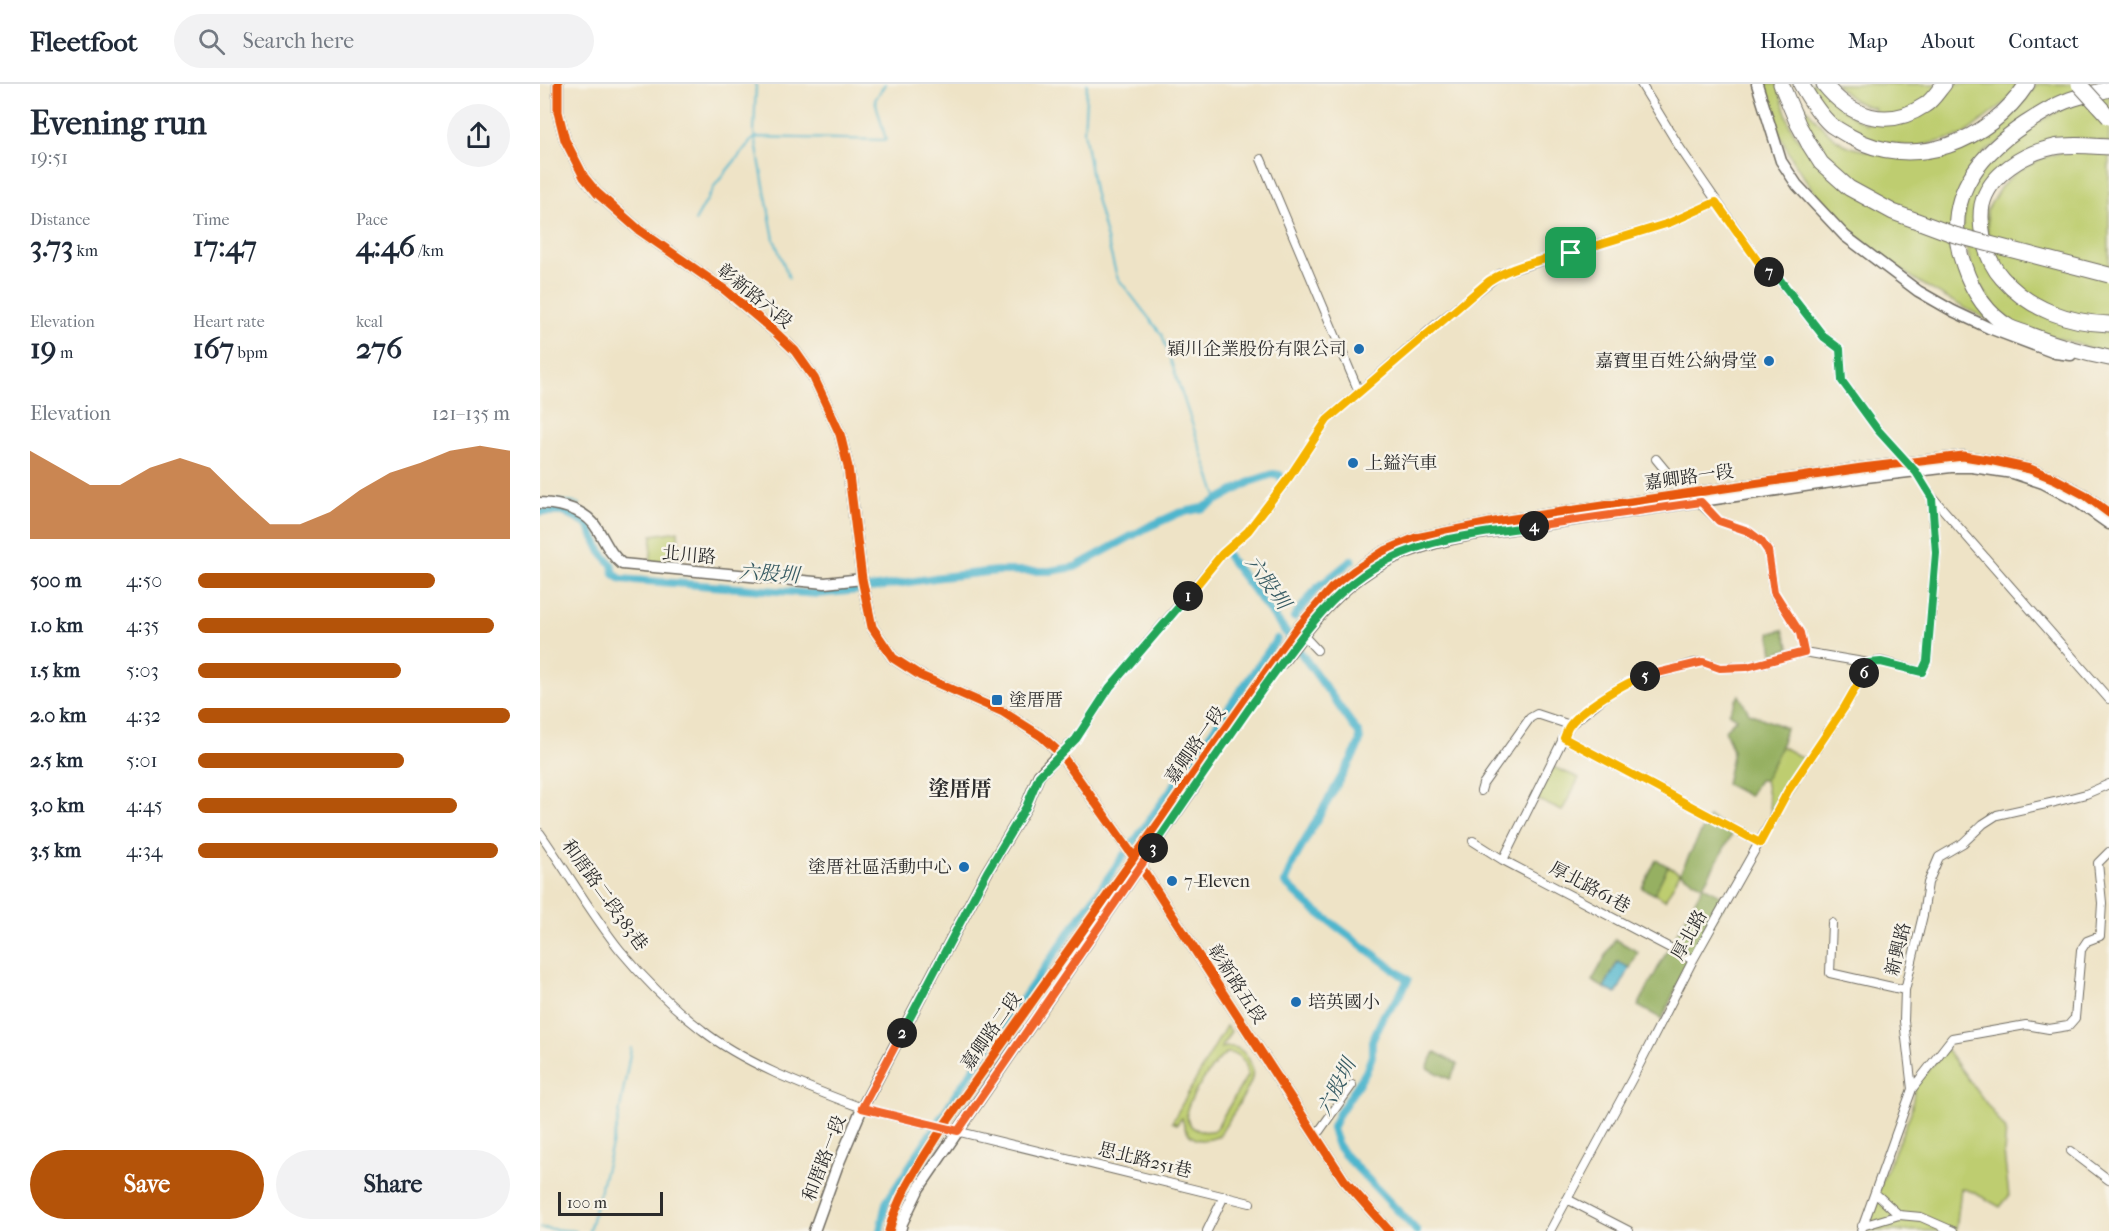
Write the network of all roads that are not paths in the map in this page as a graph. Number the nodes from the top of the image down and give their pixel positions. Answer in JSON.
{"nodes":[{"id":1,"x":558,"y":84,"type":"edge"},
{"id":2,"x":1641,"y":84,"type":"edge"},
{"id":3,"x":1757,"y":84,"type":"edge"},
{"id":4,"x":1781,"y":84,"type":"edge"},
{"id":5,"x":1801,"y":84,"type":"edge"},
{"id":6,"x":1824,"y":84,"type":"edge"},
{"id":7,"x":1944,"y":84,"type":"edge"},
{"id":8,"x":2027,"y":84,"type":"edge"},
{"id":9,"x":2079,"y":84,"type":"edge"},
{"id":10,"x":2109,"y":89,"type":"edge"},
{"id":11,"x":2109,"y":117,"type":"edge"},
{"id":12,"x":2109,"y":147,"type":"edge"},
{"id":13,"x":1261,"y":159,"type":"dead end"},
{"id":14,"x":1716,"y":202,"type":"junction"},
{"id":15,"x":2109,"y":275,"type":"edge"},
{"id":16,"x":2109,"y":324,"type":"edge"},
{"id":17,"x":2109,"y":358,"type":"edge"},
{"id":18,"x":2109,"y":363,"type":"edge"},
{"id":19,"x":1359,"y":392,"type":"junction"},
{"id":20,"x":1656,"y":459,"type":"dead end"},
{"id":21,"x":1907,"y":462,"type":"junction"},
{"id":22,"x":1916,"y":472,"type":"junction"},
{"id":23,"x":1688,"y":494,"type":"junction"},
{"id":24,"x":1932,"y":498,"type":"junction"},
{"id":25,"x":1701,"y":502,"type":"junction"},
{"id":26,"x":540,"y":503,"type":"edge"},
{"id":27,"x":2109,"y":513,"type":"edge"},
{"id":28,"x":2109,"y":524,"type":"edge"},
{"id":29,"x":862,"y":579,"type":"junction"},
{"id":30,"x":1299,"y":632,"type":"junction"},
{"id":31,"x":1317,"y":650,"type":"dead end"},
{"id":32,"x":1804,"y":652,"type":"junction"},
{"id":33,"x":1869,"y":663,"type":"junction"},
{"id":34,"x":2109,"y":699,"type":"edge"},
{"id":35,"x":1570,"y":724,"type":"junction"},
{"id":36,"x":1564,"y":738,"type":"junction"},
{"id":37,"x":1060,"y":753,"type":"junction"},
{"id":38,"x":2109,"y":784,"type":"edge"},
{"id":39,"x":1481,"y":791,"type":"dead end"},
{"id":40,"x":540,"y":833,"type":"edge"},
{"id":41,"x":1473,"y":842,"type":"dead end"},
{"id":42,"x":1760,"y":843,"type":"junction"},
{"id":43,"x":2109,"y":852,"type":"edge"},
{"id":44,"x":1503,"y":860,"type":"junction"},
{"id":45,"x":1138,"y":863,"type":"junction"},
{"id":46,"x":1832,"y":923,"type":"dead end"},
{"id":47,"x":1693,"y":960,"type":"junction"},
{"id":48,"x":1905,"y":990,"type":"junction"},
{"id":49,"x":1352,"y":1085,"type":"dead end"},
{"id":50,"x":1912,"y":1089,"type":"junction"},
{"id":51,"x":862,"y":1108,"type":"junction"},
{"id":52,"x":937,"y":1126,"type":"junction"},
{"id":53,"x":958,"y":1131,"type":"junction"},
{"id":54,"x":1315,"y":1137,"type":"junction"},
{"id":55,"x":1032,"y":1148,"type":"joint"},
{"id":56,"x":2071,"y":1151,"type":"dead end"},
{"id":57,"x":2109,"y":1180,"type":"edge"},
{"id":58,"x":1875,"y":1193,"type":"junction"},
{"id":59,"x":1224,"y":1196,"type":"junction"},
{"id":60,"x":1567,"y":1199,"type":"junction"},
{"id":61,"x":1250,"y":1203,"type":"dead end"},
{"id":62,"x":1899,"y":1215,"type":"junction"},
{"id":63,"x":1861,"y":1228,"type":"edge"},
{"id":64,"x":814,"y":1231,"type":"edge"},
{"id":65,"x":889,"y":1231,"type":"edge"},
{"id":66,"x":900,"y":1231,"type":"edge"},
{"id":67,"x":1207,"y":1231,"type":"edge"},
{"id":68,"x":1389,"y":1231,"type":"edge"},
{"id":69,"x":1550,"y":1231,"type":"edge"},
{"id":70,"x":1629,"y":1231,"type":"edge"},
{"id":71,"x":1953,"y":1231,"type":"edge"}],
"edges":[{"from":1,"to":29,"type":"street","name":"彰新路六段"},
{"from":2,"to":14,"type":"street"},
{"from":3,"to":18,"type":"street"},
{"from":4,"to":15,"type":"highway","bridge":true},
{"from":5,"to":8,"type":"highway"},
{"from":6,"to":7,"type":"highway"},
{"from":9,"to":11,"type":"highway","bridge":true},
{"from":10,"to":17,"type":"highway"},
{"from":12,"to":16,"type":"highway"},
{"from":13,"to":19,"type":"street"},
{"from":14,"to":19,"type":"street"},
{"from":14,"to":21,"type":"street"},
{"from":19,"to":37,"type":"street"},
{"from":20,"to":23,"type":"street"},
{"from":21,"to":22,"type":"street"},
{"from":21,"to":23,"type":"street","name":"嘉卿路一段"},
{"from":21,"to":27,"type":"street","name":"嘉卿路一段"},
{"from":22,"to":24,"type":"street"},
{"from":22,"to":25,"type":"street","name":"嘉卿路一段"},
{"from":22,"to":28,"type":"street","name":"嘉卿路一段"},
{"from":23,"to":25,"type":"street"},
{"from":23,"to":30,"type":"street","name":"嘉卿路一段"},
{"from":24,"to":33,"type":"street"},
{"from":24,"to":34,"type":"street"},
{"from":25,"to":30,"type":"street","name":"嘉卿路一段"},
{"from":25,"to":32,"type":"street"},
{"from":26,"to":29,"type":"street","name":"北川路"},
{"from":29,"to":37,"type":"street","name":"彰新路六段"},
{"from":30,"to":31,"type":"street"},
{"from":30,"to":45,"type":"street","name":"嘉卿路一段"},
{"from":32,"to":33,"type":"street"},
{"from":32,"to":35,"type":"street"},
{"from":33,"to":42,"type":"street","name":"厚北路"},
{"from":35,"to":36,"type":"street"},
{"from":35,"to":39,"type":"street"},
{"from":36,"to":42,"type":"street"},
{"from":36,"to":44,"type":"street"},
{"from":37,"to":45,"type":"street","name":"彰新路五段"},
{"from":37,"to":51,"type":"street","name":"和厝路一段"},
{"from":38,"to":48,"type":"street","name":"新興路"},
{"from":40,"to":51,"type":"street","name":"和厝路二段383巷"},
{"from":41,"to":44,"type":"street","name":"厚北路61巷"},
{"from":42,"to":47,"type":"street","name":"厚北路"},
{"from":43,"to":50,"type":"street"},
{"from":44,"to":47,"type":"street","name":"厚北路61巷"},
{"from":45,"to":52,"type":"street","name":"嘉卿路二段"},
{"from":45,"to":53,"type":"street","name":"嘉卿路二段"},
{"from":45,"to":54,"type":"street","name":"彰新路五段"},
{"from":46,"to":48,"type":"street"},
{"from":47,"to":60,"type":"street","name":"厚北路"},
{"from":48,"to":50,"type":"street","name":"新興路"},
{"from":49,"to":54,"type":"street"},
{"from":50,"to":58,"type":"street","name":"新興路"},
{"from":51,"to":52,"type":"street","name":"和厝路二段383巷"},
{"from":51,"to":64,"type":"street","name":"和厝路一段"},
{"from":52,"to":53,"type":"street","name":"和厝路二段383巷"},
{"from":52,"to":65,"type":"street","name":"嘉卿路二段"},
{"from":53,"to":55,"type":"street","name":"和厝路二段383巷"},
{"from":53,"to":66,"type":"street","name":"嘉卿路二段"},
{"from":54,"to":68,"type":"street","name":"彰新路五段"},
{"from":55,"to":59,"type":"street","name":"思北路251巷"},
{"from":56,"to":57,"type":"street"},
{"from":58,"to":62,"type":"street"},
{"from":58,"to":63,"type":"street","name":"新興路"},
{"from":59,"to":61,"type":"street","name":"思北路251巷"},
{"from":59,"to":67,"type":"street"},
{"from":60,"to":69,"type":"street","name":"厚北路"},
{"from":60,"to":70,"type":"street"},
{"from":62,"to":63,"type":"street"},
{"from":62,"to":71,"type":"street"}]}
